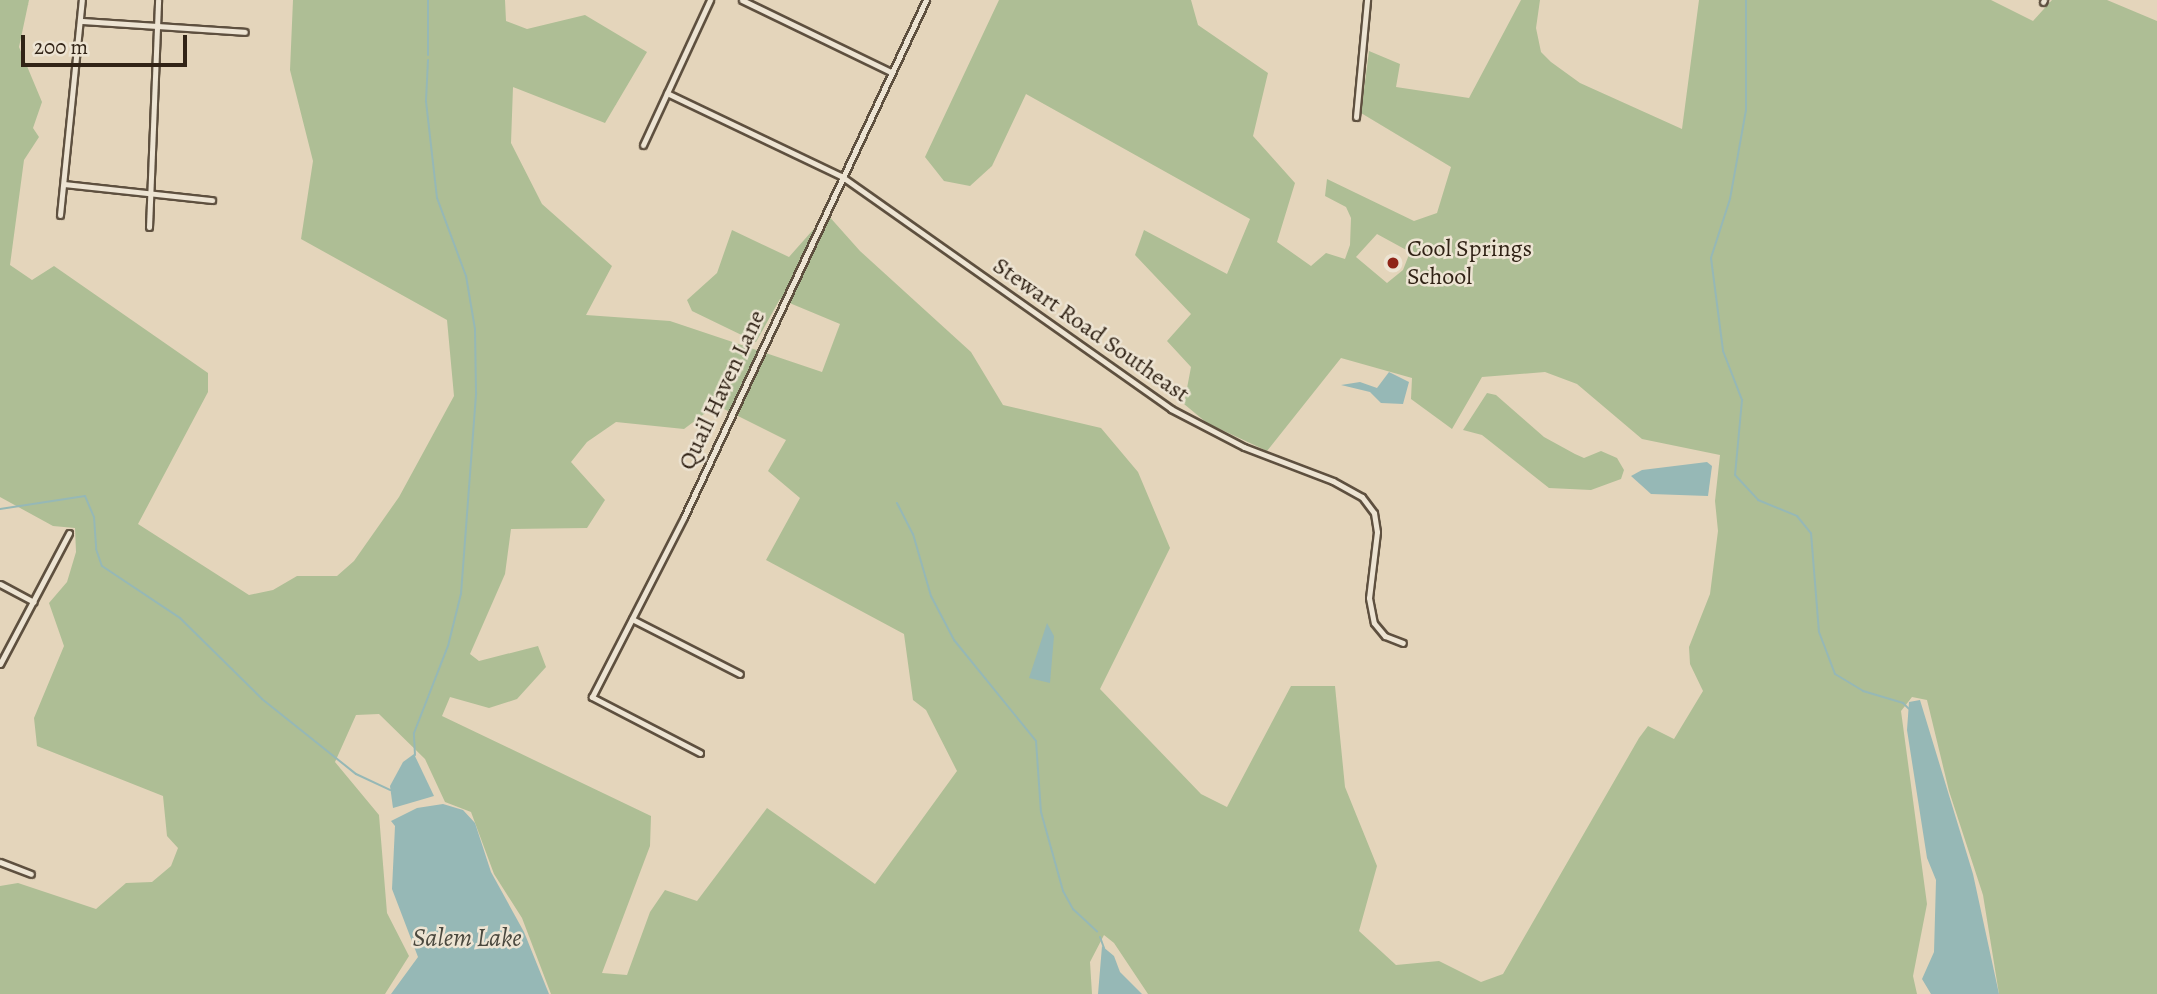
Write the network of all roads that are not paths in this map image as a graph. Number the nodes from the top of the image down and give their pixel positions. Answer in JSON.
{"nodes":[{"id":1,"x":82,"y":0,"type":"edge"},
{"id":2,"x":158,"y":0,"type":"edge"},
{"id":3,"x":710,"y":0,"type":"edge"},
{"id":4,"x":742,"y":0,"type":"edge"},
{"id":5,"x":926,"y":0,"type":"edge"},
{"id":6,"x":1367,"y":0,"type":"edge"},
{"id":7,"x":81,"y":21,"type":"junction"},
{"id":8,"x":157,"y":26,"type":"junction"},
{"id":9,"x":245,"y":32,"type":"dead end"},
{"id":10,"x":891,"y":72,"type":"junction"},
{"id":11,"x":667,"y":93,"type":"junction"},
{"id":12,"x":1356,"y":117,"type":"dead end"},
{"id":13,"x":643,"y":145,"type":"dead end"},
{"id":14,"x":841,"y":176,"type":"junction"},
{"id":15,"x":64,"y":184,"type":"junction"},
{"id":16,"x":151,"y":194,"type":"junction"},
{"id":17,"x":212,"y":200,"type":"dead end"},
{"id":18,"x":60,"y":215,"type":"dead end"},
{"id":19,"x":149,"y":227,"type":"dead end"},
{"id":20,"x":69,"y":533,"type":"dead end"},
{"id":21,"x":0,"y":584,"type":"edge"},
{"id":22,"x":34,"y":602,"type":"junction"},
{"id":23,"x":632,"y":619,"type":"junction"},
{"id":24,"x":1403,"y":643,"type":"dead end"},
{"id":25,"x":0,"y":664,"type":"edge"},
{"id":26,"x":740,"y":674,"type":"dead end"},
{"id":27,"x":700,"y":753,"type":"dead end"},
{"id":28,"x":0,"y":862,"type":"edge"},
{"id":29,"x":31,"y":874,"type":"dead end"}],
"edges":[{"from":1,"to":7,"type":"street"},
{"from":2,"to":8,"type":"street"},
{"from":3,"to":11,"type":"street"},
{"from":4,"to":10,"type":"street"},
{"from":5,"to":10,"type":"street"},
{"from":6,"to":12,"type":"street"},
{"from":7,"to":8,"type":"street"},
{"from":7,"to":15,"type":"street"},
{"from":8,"to":9,"type":"street"},
{"from":8,"to":16,"type":"street"},
{"from":10,"to":14,"type":"street"},
{"from":11,"to":13,"type":"street"},
{"from":11,"to":14,"type":"street","name":"Stewart Road Southeast"},
{"from":14,"to":23,"type":"street","name":"Quail Haven Lane"},
{"from":14,"to":24,"type":"street","name":"Stewart Road Southeast"},
{"from":15,"to":16,"type":"street"},
{"from":15,"to":18,"type":"street"},
{"from":16,"to":17,"type":"street"},
{"from":16,"to":19,"type":"street"},
{"from":20,"to":22,"type":"street"},
{"from":21,"to":22,"type":"street"},
{"from":22,"to":25,"type":"street"},
{"from":23,"to":26,"type":"street"},
{"from":23,"to":27,"type":"street","name":"Quail Haven Lane"},
{"from":28,"to":29,"type":"street"}]}
